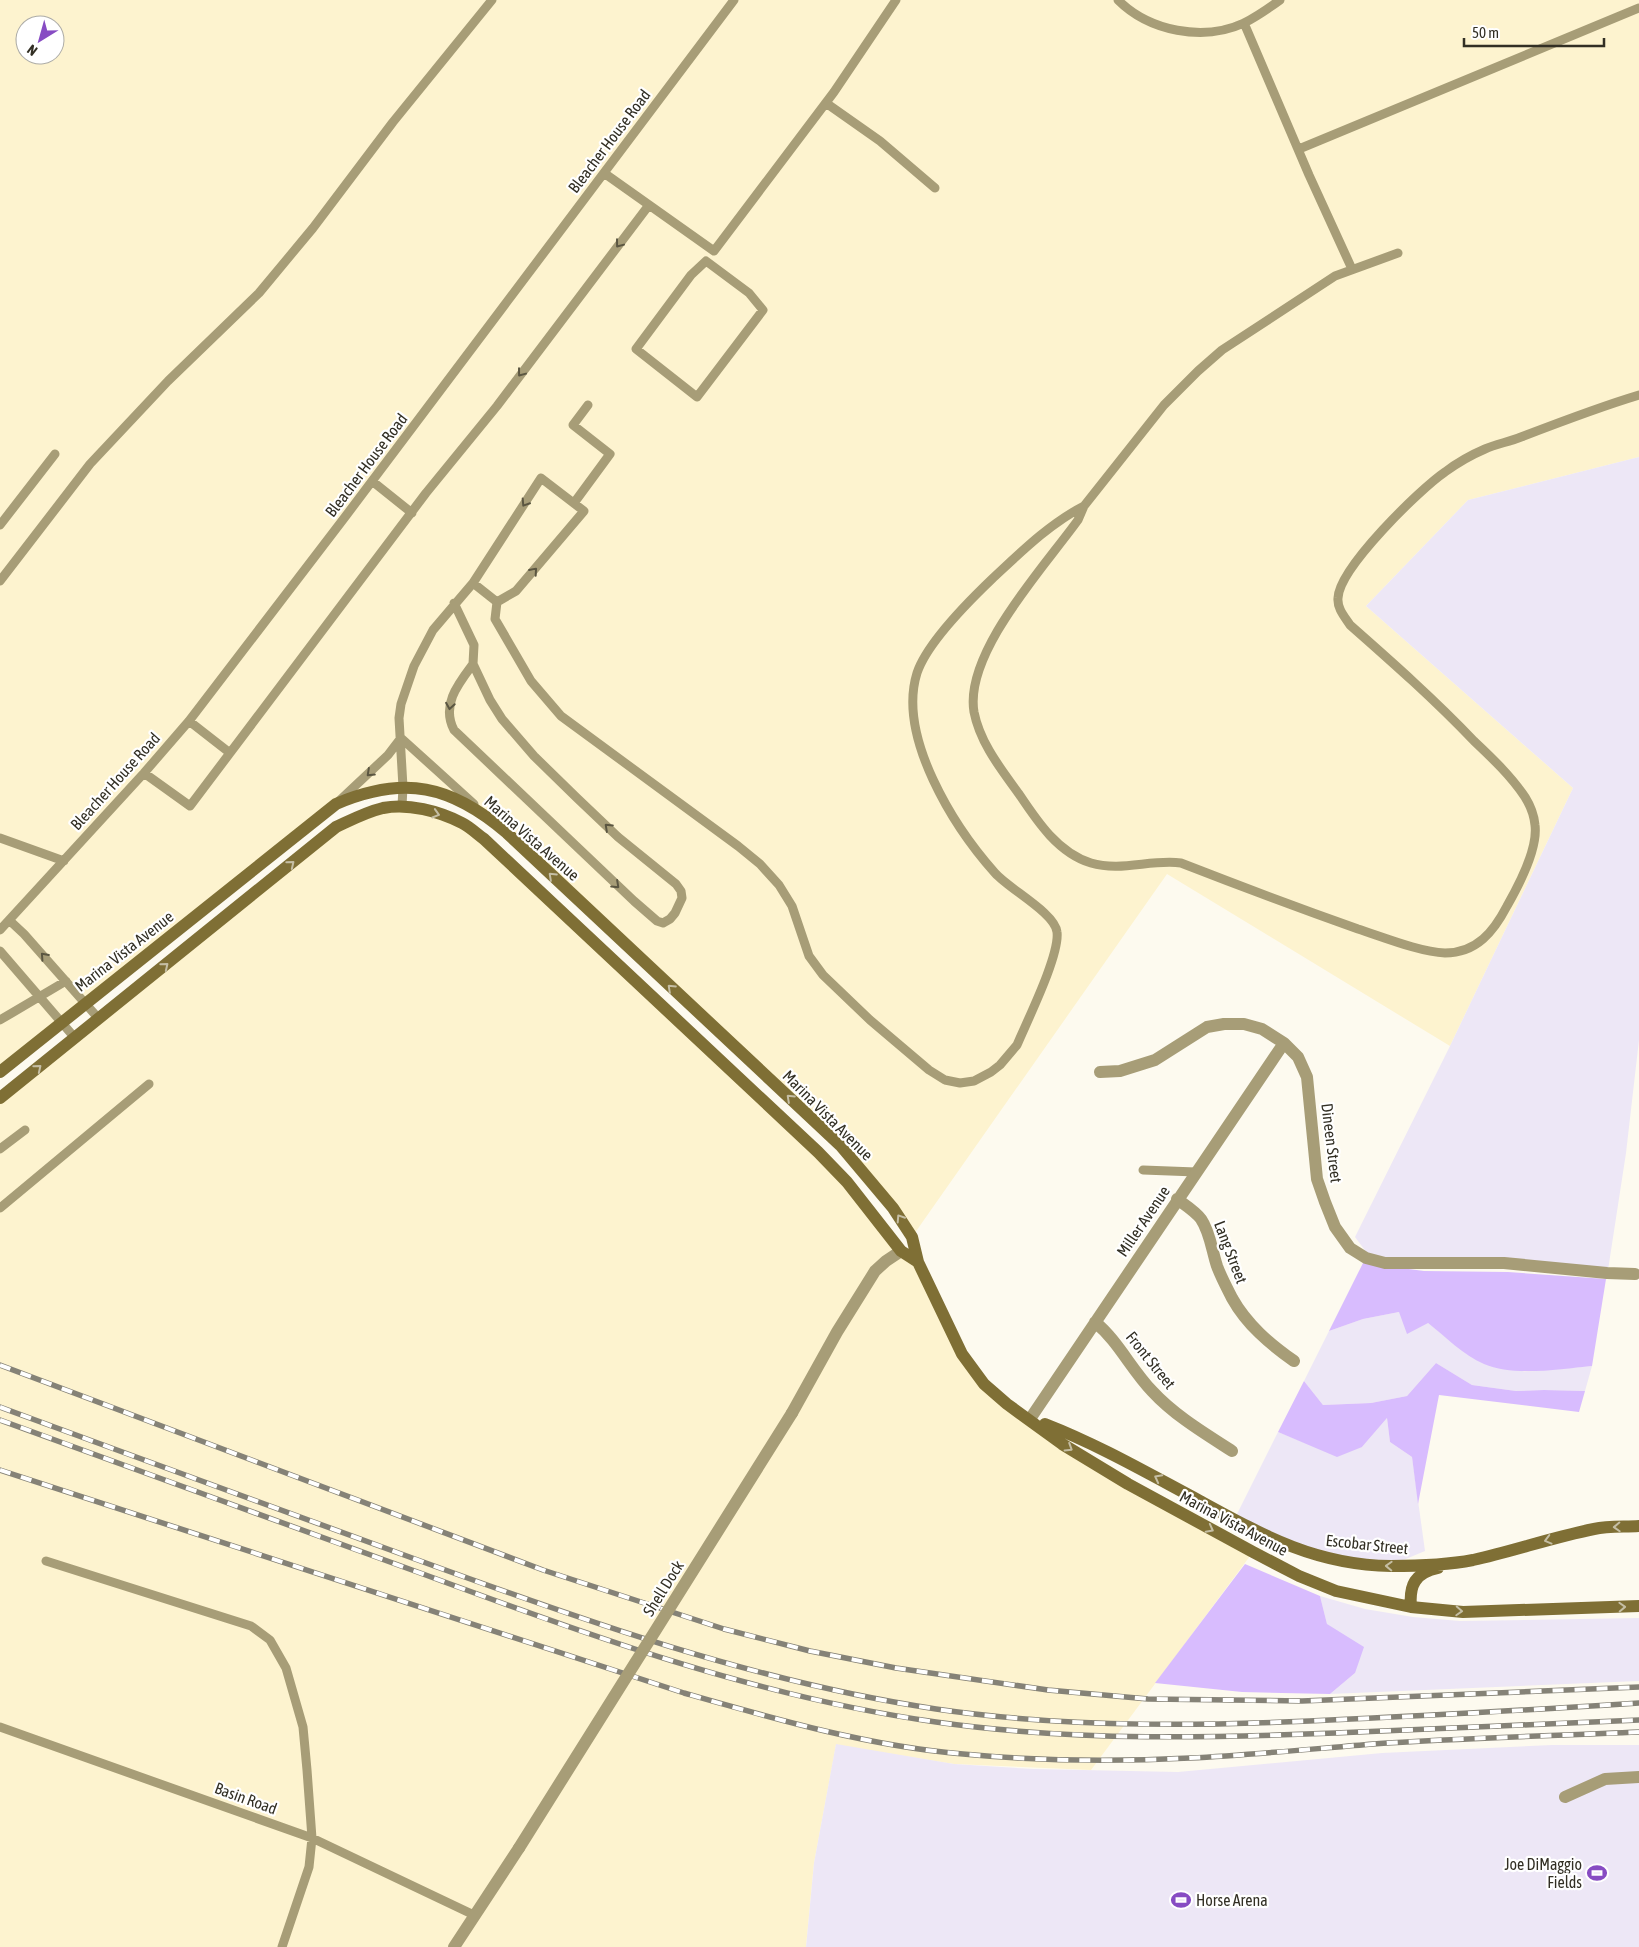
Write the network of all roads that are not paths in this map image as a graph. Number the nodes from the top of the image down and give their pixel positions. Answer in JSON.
{"nodes":[{"id":1,"x":492,"y":0,"type":"edge"},
{"id":2,"x":734,"y":0,"type":"edge"},
{"id":3,"x":896,"y":0,"type":"edge"},
{"id":4,"x":1118,"y":0,"type":"edge"},
{"id":5,"x":1280,"y":0,"type":"edge"},
{"id":6,"x":1639,"y":8,"type":"edge"},
{"id":7,"x":1244,"y":23,"type":"junction"},
{"id":8,"x":826,"y":103,"type":"junction"},
{"id":9,"x":1299,"y":149,"type":"junction"},
{"id":10,"x":604,"y":173,"type":"junction"},
{"id":11,"x":935,"y":188,"type":"dead end"},
{"id":12,"x":648,"y":205,"type":"junction"},
{"id":13,"x":1398,"y":253,"type":"dead end"},
{"id":14,"x":706,"y":261,"type":"joint"},
{"id":15,"x":1352,"y":269,"type":"junction"},
{"id":16,"x":1639,"y":395,"type":"edge"},
{"id":17,"x":588,"y":404,"type":"dead end"},
{"id":18,"x":55,"y":454,"type":"dead end"},
{"id":19,"x":372,"y":481,"type":"junction"},
{"id":20,"x":574,"y":503,"type":"junction"},
{"id":21,"x":1084,"y":506,"type":"junction"},
{"id":22,"x":412,"y":513,"type":"junction"},
{"id":23,"x":0,"y":524,"type":"edge"},
{"id":24,"x":0,"y":580,"type":"edge"},
{"id":25,"x":473,"y":583,"type":"junction"},
{"id":26,"x":497,"y":602,"type":"junction"},
{"id":27,"x":454,"y":603,"type":"junction"},
{"id":28,"x":474,"y":664,"type":"junction"},
{"id":29,"x":189,"y":721,"type":"junction"},
{"id":30,"x":401,"y":738,"type":"junction"},
{"id":31,"x":230,"y":753,"type":"junction"},
{"id":32,"x":144,"y":773,"type":"junction"},
{"id":33,"x":403,"y":787,"type":"junction"},
{"id":34,"x":336,"y":804,"type":"junction"},
{"id":35,"x":402,"y":806,"type":"junction"},
{"id":36,"x":487,"y":816,"type":"junction"},
{"id":37,"x":0,"y":838,"type":"edge"},
{"id":38,"x":64,"y":861,"type":"junction"},
{"id":39,"x":9,"y":920,"type":"junction"},
{"id":40,"x":0,"y":930,"type":"edge"},
{"id":41,"x":0,"y":951,"type":"edge"},
{"id":42,"x":66,"y":981,"type":"junction"},
{"id":43,"x":40,"y":997,"type":"junction"},
{"id":44,"x":86,"y":1003,"type":"junction"},
{"id":45,"x":99,"y":1019,"type":"junction"},
{"id":46,"x":0,"y":1020,"type":"edge"},
{"id":47,"x":62,"y":1022,"type":"junction"},
{"id":48,"x":75,"y":1038,"type":"junction"},
{"id":49,"x":1284,"y":1043,"type":"junction"},
{"id":50,"x":0,"y":1072,"type":"edge"},
{"id":51,"x":1100,"y":1072,"type":"dead end"},
{"id":52,"x":149,"y":1084,"type":"dead end"},
{"id":53,"x":0,"y":1098,"type":"edge"},
{"id":54,"x":24,"y":1130,"type":"dead end"},
{"id":55,"x":0,"y":1150,"type":"edge"},
{"id":56,"x":1143,"y":1170,"type":"dead end"},
{"id":57,"x":1196,"y":1172,"type":"junction"},
{"id":58,"x":1177,"y":1199,"type":"junction"},
{"id":59,"x":0,"y":1208,"type":"edge"},
{"id":60,"x":901,"y":1250,"type":"junction"},
{"id":61,"x":918,"y":1262,"type":"junction"},
{"id":62,"x":1636,"y":1274,"type":"dead end"},
{"id":63,"x":1095,"y":1322,"type":"junction"},
{"id":64,"x":1294,"y":1361,"type":"dead end"},
{"id":65,"x":1030,"y":1419,"type":"junction"},
{"id":66,"x":1232,"y":1451,"type":"dead end"},
{"id":67,"x":1639,"y":1526,"type":"edge"},
{"id":68,"x":1473,"y":1560,"type":"junction"},
{"id":69,"x":46,"y":1561,"type":"dead end"},
{"id":70,"x":1639,"y":1606,"type":"edge"},
{"id":71,"x":1411,"y":1607,"type":"junction"},
{"id":72,"x":0,"y":1727,"type":"edge"},
{"id":73,"x":1639,"y":1777,"type":"edge"},
{"id":74,"x":1565,"y":1796,"type":"dead end"},
{"id":75,"x":312,"y":1838,"type":"junction"},
{"id":76,"x":474,"y":1915,"type":"junction"},
{"id":77,"x":282,"y":1947,"type":"edge"},
{"id":78,"x":454,"y":1947,"type":"edge"}],
"edges":[{"from":1,"to":24,"type":"lane"},
{"from":2,"to":10,"type":"lane","name":"Bleacher House Road"},
{"from":3,"to":8,"type":"lane"},
{"from":4,"to":7,"type":"lane"},
{"from":5,"to":7,"type":"lane"},
{"from":6,"to":9,"type":"lane"},
{"from":7,"to":9,"type":"lane"},
{"from":8,"to":11,"type":"lane"},
{"from":8,"to":12,"type":"lane"},
{"from":9,"to":15,"type":"lane"},
{"from":10,"to":12,"type":"lane"},
{"from":10,"to":19,"type":"lane","name":"Bleacher House Road"},
{"from":12,"to":22,"type":"lane","one_way":true},
{"from":13,"to":15,"type":"lane"},
{"from":14,"to":14,"type":"lane"},
{"from":15,"to":21,"type":"lane"},
{"from":16,"to":21,"type":"lane"},
{"from":17,"to":20,"type":"lane"},
{"from":18,"to":23,"type":"lane"},
{"from":19,"to":22,"type":"lane"},
{"from":19,"to":29,"type":"lane","name":"Bleacher House Road"},
{"from":20,"to":25,"type":"lane","one_way":true},
{"from":26,"to":20,"type":"lane","one_way":true},
{"from":21,"to":26,"type":"lane"},
{"from":22,"to":31,"type":"lane"},
{"from":25,"to":26,"type":"lane"},
{"from":25,"to":27,"type":"lane"},
{"from":27,"to":28,"type":"lane"},
{"from":27,"to":30,"type":"lane"},
{"from":28,"to":28,"type":"lane","one_way":true},
{"from":29,"to":31,"type":"lane"},
{"from":29,"to":32,"type":"lane","name":"Bleacher House Road"},
{"from":30,"to":33,"type":"lane"},
{"from":30,"to":34,"type":"lane","one_way":true},
{"from":30,"to":36,"type":"lane"},
{"from":31,"to":32,"type":"lane"},
{"from":32,"to":38,"type":"lane","name":"Bleacher House Road"},
{"from":33,"to":34,"type":"main road","name":"Marina Vista Avenue"},
{"from":33,"to":35,"type":"lane"},
{"from":33,"to":36,"type":"main road","name":"Marina Vista Avenue"},
{"from":34,"to":44,"type":"main road","name":"Marina Vista Avenue"},
{"from":45,"to":35,"type":"main road","name":"Marina Vista Avenue","one_way":true},
{"from":35,"to":60,"type":"main road","name":"Marina Vista Avenue","one_way":true},
{"from":61,"to":36,"type":"main road","name":"Marina Vista Avenue","one_way":true},
{"from":37,"to":38,"type":"lane"},
{"from":38,"to":39,"type":"lane","name":"Bleacher House Road"},
{"from":39,"to":40,"type":"lane","name":"Bleacher House Road"},
{"from":42,"to":39,"type":"lane","one_way":true},
{"from":41,"to":43,"type":"lane"},
{"from":42,"to":43,"type":"lane"},
{"from":42,"to":44,"type":"lane"},
{"from":43,"to":46,"type":"lane"},
{"from":43,"to":47,"type":"lane"},
{"from":44,"to":45,"type":"lane"},
{"from":44,"to":47,"type":"main road","name":"Marina Vista Avenue"},
{"from":45,"to":48,"type":"main road","name":"Marina Vista Avenue"},
{"from":47,"to":48,"type":"lane"},
{"from":47,"to":50,"type":"main road","name":"Marina Vista Avenue"},
{"from":53,"to":48,"type":"main road","name":"Marina Vista Avenue","one_way":true},
{"from":49,"to":51,"type":"street","name":"Dineen Street"},
{"from":49,"to":57,"type":"street","name":"Miller Avenue"},
{"from":49,"to":62,"type":"street","name":"Dineen Street"},
{"from":52,"to":59,"type":"lane"},
{"from":54,"to":55,"type":"lane"},
{"from":56,"to":57,"type":"lane"},
{"from":57,"to":58,"type":"street","name":"Miller Avenue"},
{"from":58,"to":63,"type":"street","name":"Miller Avenue"},
{"from":58,"to":64,"type":"street","name":"Lang Street"},
{"from":60,"to":61,"type":"main road","name":"Marina Vista Avenue"},
{"from":60,"to":76,"type":"street","name":"Shell Dock","bridge":true},
{"from":61,"to":65,"type":"main road","name":"Marina Vista Avenue"},
{"from":63,"to":65,"type":"street","name":"Miller Avenue"},
{"from":63,"to":66,"type":"street","name":"Front Street"},
{"from":68,"to":65,"type":"main road","name":"Escobar Street","one_way":true},
{"from":65,"to":71,"type":"main road","name":"Marina Vista Avenue","one_way":true},
{"from":67,"to":68,"type":"main road","name":"Escobar Street","one_way":true},
{"from":68,"to":71,"type":"main road"},
{"from":69,"to":75,"type":"lane"},
{"from":71,"to":70,"type":"main road","name":"Marina Vista Avenue","one_way":true},
{"from":72,"to":75,"type":"lane","name":"Basin Road"},
{"from":73,"to":74,"type":"street"},
{"from":75,"to":76,"type":"lane","name":"Basin Road"},
{"from":75,"to":77,"type":"lane"},
{"from":76,"to":78,"type":"street","name":"Shell Dock"}]}
